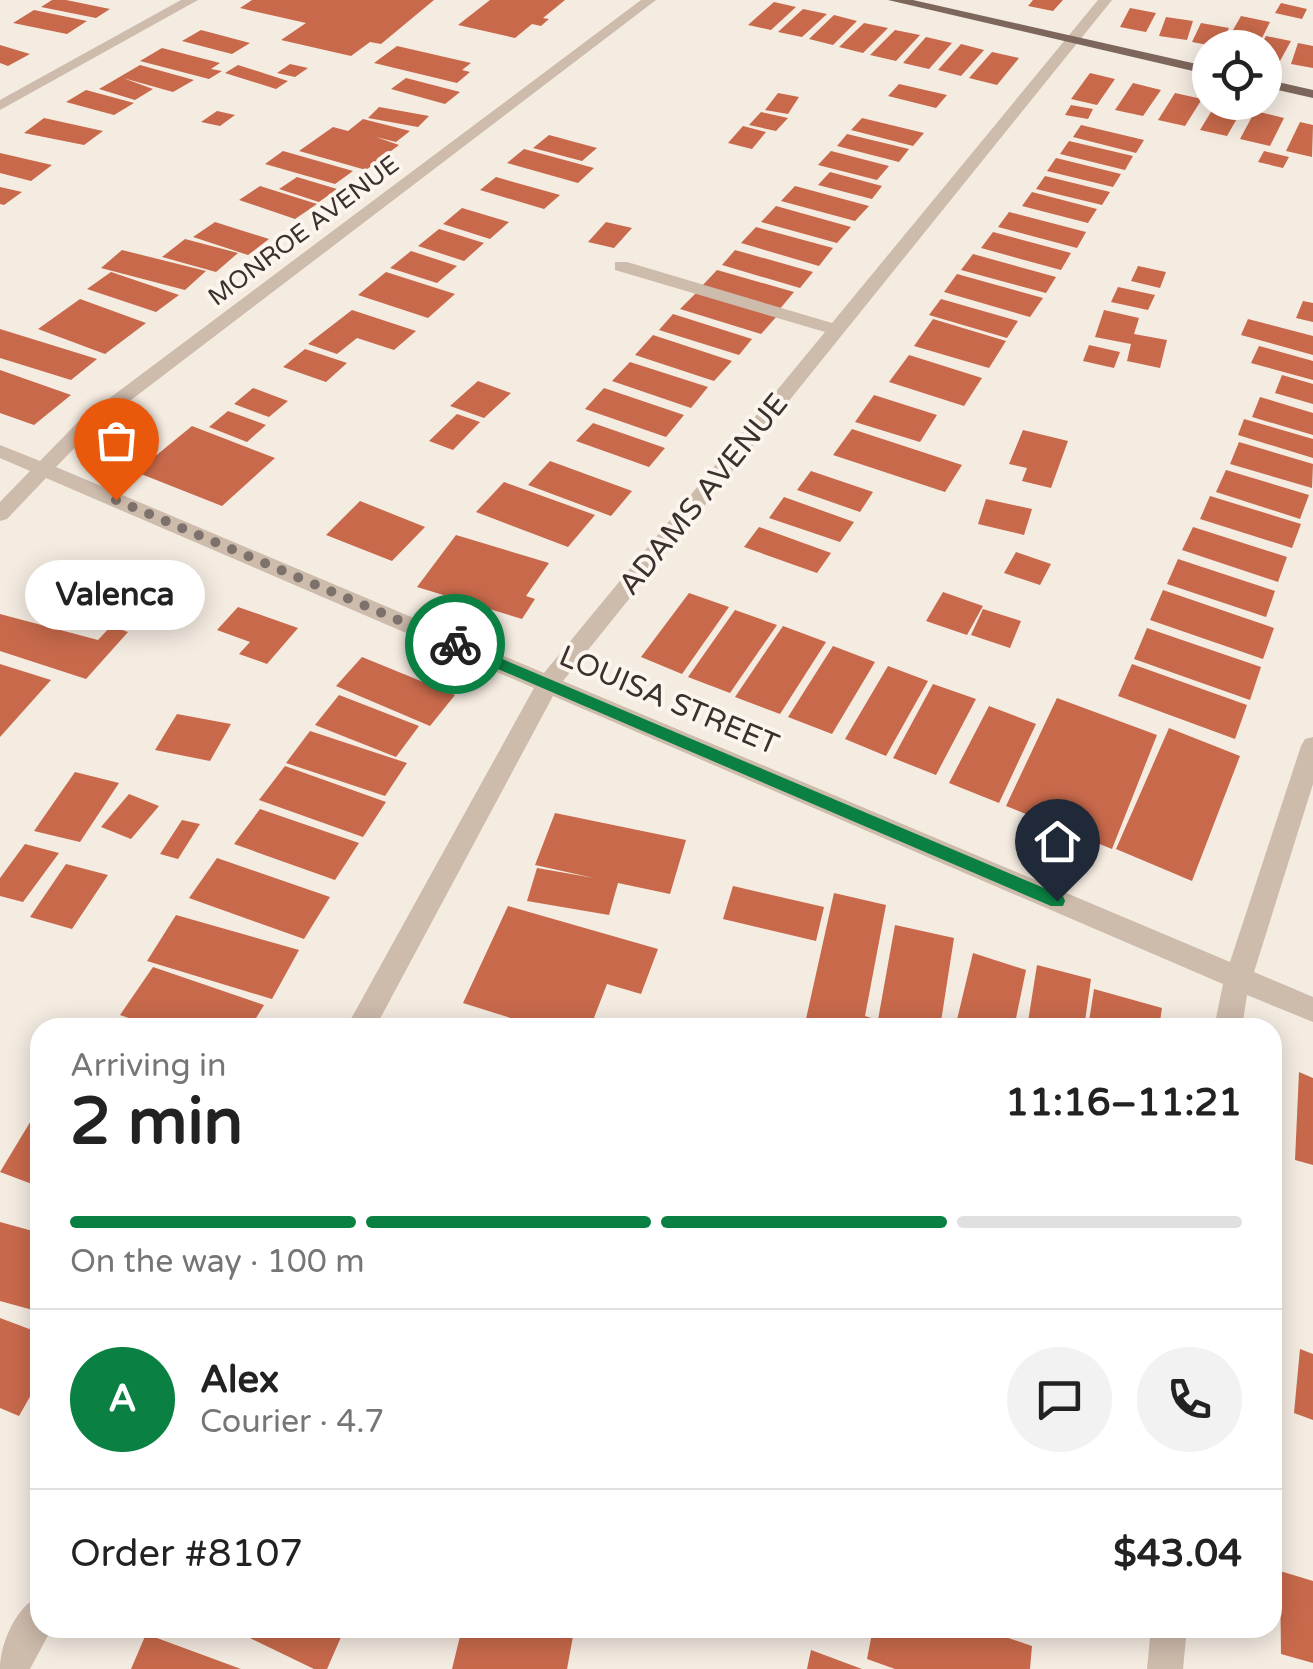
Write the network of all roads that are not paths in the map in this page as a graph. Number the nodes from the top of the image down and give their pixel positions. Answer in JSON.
{"nodes":[{"id":1,"x":191,"y":0,"type":"edge"},
{"id":2,"x":649,"y":0,"type":"edge"},
{"id":3,"x":895,"y":0,"type":"edge"},
{"id":4,"x":1105,"y":0,"type":"edge"},
{"id":5,"x":1073,"y":40,"type":"junction"},
{"id":6,"x":1192,"y":67,"type":"edge"},
{"id":7,"x":1282,"y":87,"type":"edge"},
{"id":8,"x":1313,"y":94,"type":"edge"},
{"id":9,"x":0,"y":106,"type":"edge"},
{"id":10,"x":622,"y":266,"type":"dead end"},
{"id":11,"x":836,"y":330,"type":"junction"},
{"id":12,"x":0,"y":451,"type":"edge"},
{"id":13,"x":45,"y":470,"type":"junction"},
{"id":14,"x":0,"y":514,"type":"edge"},
{"id":15,"x":548,"y":684,"type":"junction"},
{"id":16,"x":1313,"y":746,"type":"edge"},
{"id":17,"x":1239,"y":978,"type":"junction"},
{"id":18,"x":1313,"y":1010,"type":"edge"},
{"id":19,"x":365,"y":1018,"type":"edge"},
{"id":20,"x":1230,"y":1018,"type":"edge"},
{"id":21,"x":30,"y":1632,"type":"edge"},
{"id":22,"x":1168,"y":1638,"type":"edge"},
{"id":23,"x":10,"y":1669,"type":"edge"},
{"id":24,"x":1165,"y":1669,"type":"edge"}],
"edges":[{"from":1,"to":9,"type":"street"},
{"from":2,"to":13,"type":"street","name":"MONROE AVENUE"},
{"from":3,"to":5,"type":"main road"},
{"from":4,"to":5,"type":"street","name":"ADAMS AVENUE"},
{"from":5,"to":6,"type":"main road"},
{"from":5,"to":11,"type":"street","name":"ADAMS AVENUE"},
{"from":7,"to":8,"type":"main road"},
{"from":10,"to":11,"type":"street"},
{"from":11,"to":15,"type":"street","name":"ADAMS AVENUE"},
{"from":12,"to":13,"type":"street","name":"LOUISA STREET"},
{"from":13,"to":14,"type":"street","name":"MONROE AVENUE"},
{"from":13,"to":15,"type":"street","name":"LOUISA STREET"},
{"from":15,"to":17,"type":"street","name":"LOUISA STREET"},
{"from":15,"to":19,"type":"street","name":"ADAMS AVENUE"},
{"from":16,"to":17,"type":"street"},
{"from":17,"to":18,"type":"street","name":"LOUISA STREET"},
{"from":17,"to":20,"type":"street"},
{"from":21,"to":23,"type":"street"},
{"from":22,"to":24,"type":"street"}]}
